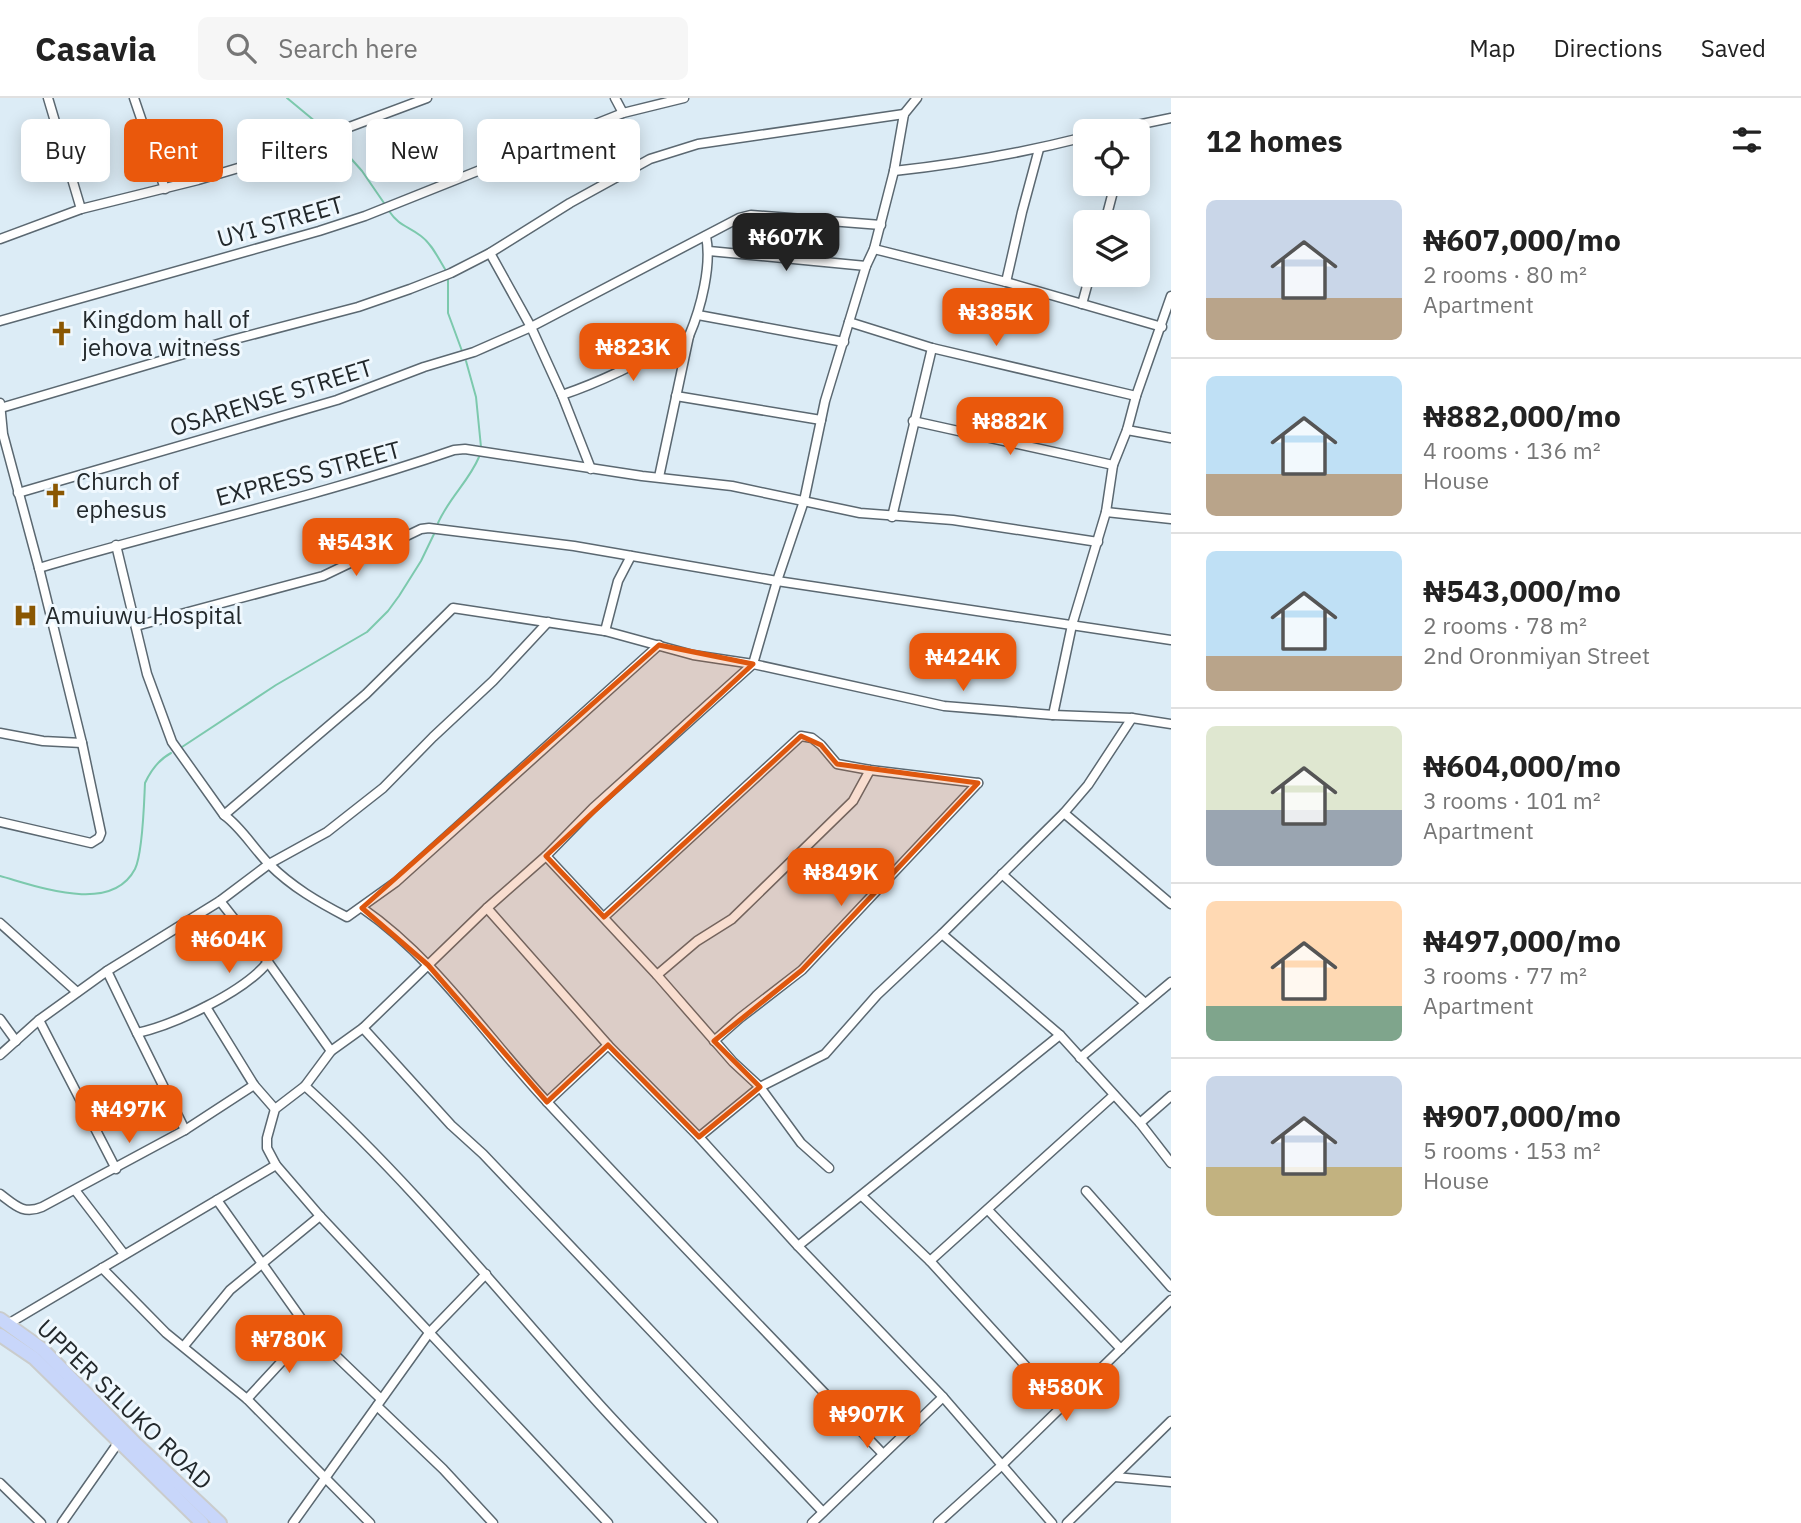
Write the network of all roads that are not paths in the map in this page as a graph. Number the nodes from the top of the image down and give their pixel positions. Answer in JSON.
{"nodes":[{"id":1,"x":48,"y":98,"type":"edge"},
{"id":2,"x":134,"y":98,"type":"edge"},
{"id":3,"x":615,"y":98,"type":"edge"},
{"id":4,"x":684,"y":98,"type":"edge"},
{"id":5,"x":917,"y":98,"type":"edge"},
{"id":6,"x":421,"y":99,"type":"edge"},
{"id":7,"x":623,"y":113,"type":"junction"},
{"id":8,"x":904,"y":114,"type":"junction"},
{"id":9,"x":1171,"y":118,"type":"edge"},
{"id":10,"x":1150,"y":124,"type":"edge"},
{"id":11,"x":1073,"y":140,"type":"edge"},
{"id":12,"x":1039,"y":149,"type":"junction"},
{"id":13,"x":894,"y":171,"type":"junction"},
{"id":14,"x":164,"y":189,"type":"junction"},
{"id":15,"x":81,"y":209,"type":"junction"},
{"id":16,"x":881,"y":225,"type":"junction"},
{"id":17,"x":706,"y":236,"type":"junction"},
{"id":18,"x":0,"y":239,"type":"edge"},
{"id":19,"x":874,"y":249,"type":"junction"},
{"id":20,"x":709,"y":251,"type":"junction"},
{"id":21,"x":490,"y":253,"type":"junction"},
{"id":22,"x":866,"y":266,"type":"junction"},
{"id":23,"x":1006,"y":282,"type":"junction"},
{"id":24,"x":1087,"y":287,"type":"edge"},
{"id":25,"x":1171,"y":296,"type":"edge"},
{"id":26,"x":1082,"y":304,"type":"junction"},
{"id":27,"x":698,"y":315,"type":"junction"},
{"id":28,"x":0,"y":321,"type":"edge"},
{"id":29,"x":849,"y":322,"type":"junction"},
{"id":30,"x":531,"y":327,"type":"junction"},
{"id":31,"x":1161,"y":327,"type":"junction"},
{"id":32,"x":690,"y":335,"type":"junction"},
{"id":33,"x":844,"y":342,"type":"junction"},
{"id":34,"x":932,"y":348,"type":"junction"},
{"id":35,"x":562,"y":394,"type":"junction"},
{"id":36,"x":676,"y":396,"type":"junction"},
{"id":37,"x":1136,"y":396,"type":"junction"},
{"id":38,"x":1,"y":406,"type":"edge"},
{"id":39,"x":821,"y":420,"type":"junction"},
{"id":40,"x":914,"y":421,"type":"junction"},
{"id":41,"x":1127,"y":430,"type":"junction"},
{"id":42,"x":1171,"y":438,"type":"edge"},
{"id":43,"x":1113,"y":465,"type":"junction"},
{"id":44,"x":591,"y":469,"type":"junction"},
{"id":45,"x":659,"y":477,"type":"junction"},
{"id":46,"x":18,"y":494,"type":"junction"},
{"id":47,"x":804,"y":501,"type":"junction"},
{"id":48,"x":1106,"y":512,"type":"junction"},
{"id":49,"x":892,"y":517,"type":"junction"},
{"id":50,"x":1171,"y":519,"type":"edge"},
{"id":51,"x":1098,"y":542,"type":"junction"},
{"id":52,"x":116,"y":545,"type":"junction"},
{"id":53,"x":631,"y":556,"type":"junction"},
{"id":54,"x":39,"y":568,"type":"junction"},
{"id":55,"x":777,"y":580,"type":"junction"},
{"id":56,"x":548,"y":622,"type":"junction"},
{"id":57,"x":1072,"y":625,"type":"junction"},
{"id":58,"x":135,"y":626,"type":"junction"},
{"id":59,"x":605,"y":631,"type":"junction"},
{"id":60,"x":1171,"y":640,"type":"edge"},
{"id":61,"x":659,"y":645,"type":"junction"},
{"id":62,"x":753,"y":664,"type":"junction"},
{"id":63,"x":1053,"y":715,"type":"junction"},
{"id":64,"x":1132,"y":718,"type":"junction"},
{"id":65,"x":1171,"y":724,"type":"edge"},
{"id":66,"x":0,"y":733,"type":"edge"},
{"id":67,"x":82,"y":743,"type":"junction"},
{"id":68,"x":870,"y":771,"type":"junction"},
{"id":69,"x":1064,"y":813,"type":"junction"},
{"id":70,"x":224,"y":815,"type":"junction"},
{"id":71,"x":0,"y":822,"type":"edge"},
{"id":72,"x":546,"y":856,"type":"junction"},
{"id":73,"x":269,"y":864,"type":"junction"},
{"id":74,"x":1002,"y":874,"type":"junction"},
{"id":75,"x":220,"y":901,"type":"junction"},
{"id":76,"x":1171,"y":904,"type":"edge"},
{"id":77,"x":362,"y":908,"type":"junction"},
{"id":78,"x":488,"y":908,"type":"junction"},
{"id":79,"x":604,"y":916,"type":"junction"},
{"id":80,"x":0,"y":923,"type":"edge"},
{"id":81,"x":942,"y":934,"type":"junction"},
{"id":82,"x":268,"y":962,"type":"junction"},
{"id":83,"x":428,"y":965,"type":"junction"},
{"id":84,"x":107,"y":971,"type":"junction"},
{"id":85,"x":657,"y":975,"type":"junction"},
{"id":86,"x":1171,"y":982,"type":"edge"},
{"id":87,"x":77,"y":992,"type":"junction"},
{"id":88,"x":1145,"y":1003,"type":"junction"},
{"id":89,"x":206,"y":1007,"type":"junction"},
{"id":90,"x":0,"y":1019,"type":"edge"},
{"id":91,"x":39,"y":1020,"type":"junction"},
{"id":92,"x":363,"y":1028,"type":"junction"},
{"id":93,"x":137,"y":1033,"type":"junction"},
{"id":94,"x":1060,"y":1035,"type":"junction"},
{"id":95,"x":16,"y":1041,"type":"junction"},
{"id":96,"x":714,"y":1041,"type":"junction"},
{"id":97,"x":608,"y":1045,"type":"junction"},
{"id":98,"x":331,"y":1051,"type":"junction"},
{"id":99,"x":0,"y":1055,"type":"edge"},
{"id":100,"x":1080,"y":1058,"type":"junction"},
{"id":101,"x":254,"y":1085,"type":"junction"},
{"id":102,"x":304,"y":1086,"type":"junction"},
{"id":103,"x":760,"y":1087,"type":"junction"},
{"id":104,"x":1114,"y":1095,"type":"junction"},
{"id":105,"x":1171,"y":1096,"type":"edge"},
{"id":106,"x":547,"y":1102,"type":"junction"},
{"id":107,"x":275,"y":1109,"type":"junction"},
{"id":108,"x":1139,"y":1123,"type":"junction"},
{"id":109,"x":185,"y":1130,"type":"junction"},
{"id":110,"x":699,"y":1137,"type":"junction"},
{"id":111,"x":1171,"y":1163,"type":"edge"},
{"id":112,"x":276,"y":1165,"type":"junction"},
{"id":113,"x":829,"y":1168,"type":"dead end"},
{"id":114,"x":116,"y":1169,"type":"junction"},
{"id":115,"x":75,"y":1190,"type":"junction"},
{"id":116,"x":1086,"y":1191,"type":"dead end"},
{"id":117,"x":0,"y":1194,"type":"edge"},
{"id":118,"x":862,"y":1196,"type":"junction"},
{"id":119,"x":217,"y":1200,"type":"junction"},
{"id":120,"x":988,"y":1210,"type":"junction"},
{"id":121,"x":320,"y":1216,"type":"junction"},
{"id":122,"x":799,"y":1246,"type":"junction"},
{"id":123,"x":124,"y":1254,"type":"junction"},
{"id":124,"x":930,"y":1261,"type":"junction"},
{"id":125,"x":262,"y":1264,"type":"junction"},
{"id":126,"x":102,"y":1268,"type":"junction"},
{"id":127,"x":486,"y":1274,"type":"junction"},
{"id":128,"x":1171,"y":1287,"type":"edge"},
{"id":129,"x":1171,"y":1300,"type":"edge"},
{"id":130,"x":3,"y":1326,"type":"edge"},
{"id":131,"x":310,"y":1331,"type":"junction"},
{"id":132,"x":429,"y":1333,"type":"junction"},
{"id":133,"x":184,"y":1346,"type":"junction"},
{"id":134,"x":1121,"y":1349,"type":"junction"},
{"id":135,"x":943,"y":1397,"type":"junction"},
{"id":136,"x":247,"y":1399,"type":"junction"},
{"id":137,"x":379,"y":1402,"type":"junction"},
{"id":138,"x":1062,"y":1406,"type":"junction"},
{"id":139,"x":1171,"y":1422,"type":"edge"},
{"id":140,"x":118,"y":1443,"type":"junction"},
{"id":141,"x":883,"y":1454,"type":"junction"},
{"id":142,"x":1001,"y":1466,"type":"junction"},
{"id":143,"x":326,"y":1477,"type":"junction"},
{"id":144,"x":1115,"y":1477,"type":"junction"},
{"id":145,"x":1171,"y":1482,"type":"edge"},
{"id":146,"x":0,"y":1483,"type":"edge"},
{"id":147,"x":822,"y":1513,"type":"junction"},
{"id":148,"x":41,"y":1523,"type":"edge"},
{"id":149,"x":62,"y":1523,"type":"edge"},
{"id":150,"x":202,"y":1523,"type":"edge"},
{"id":151,"x":220,"y":1523,"type":"edge"},
{"id":152,"x":293,"y":1523,"type":"edge"},
{"id":153,"x":370,"y":1523,"type":"edge"},
{"id":154,"x":493,"y":1523,"type":"edge"},
{"id":155,"x":608,"y":1523,"type":"edge"},
{"id":156,"x":713,"y":1523,"type":"edge"},
{"id":157,"x":812,"y":1523,"type":"edge"},
{"id":158,"x":939,"y":1523,"type":"edge"},
{"id":159,"x":1052,"y":1523,"type":"edge"},
{"id":160,"x":1067,"y":1523,"type":"edge"}],
"edges":[{"from":1,"to":15,"type":"street"},
{"from":2,"to":14,"type":"street"},
{"from":3,"to":7,"type":"street"},
{"from":4,"to":7,"type":"street","name":"UYI STREET"},
{"from":5,"to":8,"type":"street"},
{"from":6,"to":14,"type":"street"},
{"from":7,"to":28,"type":"street","name":"UYI STREET"},
{"from":8,"to":13,"type":"street"},
{"from":8,"to":21,"type":"street"},
{"from":9,"to":10,"type":"street"},
{"from":11,"to":12,"type":"street"},
{"from":12,"to":13,"type":"street"},
{"from":12,"to":23,"type":"street"},
{"from":13,"to":16,"type":"street"},
{"from":14,"to":15,"type":"street"},
{"from":15,"to":18,"type":"street"},
{"from":16,"to":17,"type":"street","name":"OSARENSE STREET"},
{"from":16,"to":19,"type":"street"},
{"from":17,"to":20,"type":"street"},
{"from":17,"to":30,"type":"street","name":"OSARENSE STREET"},
{"from":19,"to":22,"type":"street"},
{"from":19,"to":23,"type":"street"},
{"from":20,"to":22,"type":"street"},
{"from":20,"to":27,"type":"street"},
{"from":21,"to":30,"type":"street"},
{"from":21,"to":38,"type":"street"},
{"from":22,"to":29,"type":"street"},
{"from":23,"to":26,"type":"street"},
{"from":24,"to":26,"type":"street"},
{"from":25,"to":31,"type":"street"},
{"from":26,"to":31,"type":"street"},
{"from":27,"to":32,"type":"street"},
{"from":27,"to":33,"type":"street"},
{"from":29,"to":33,"type":"street"},
{"from":29,"to":34,"type":"street"},
{"from":30,"to":35,"type":"street"},
{"from":30,"to":46,"type":"street","name":"OSARENSE STREET"},
{"from":31,"to":37,"type":"street"},
{"from":32,"to":35,"type":"street"},
{"from":32,"to":36,"type":"street"},
{"from":33,"to":39,"type":"street"},
{"from":34,"to":37,"type":"street"},
{"from":34,"to":40,"type":"street"},
{"from":35,"to":44,"type":"street"},
{"from":36,"to":39,"type":"street"},
{"from":36,"to":45,"type":"street"},
{"from":37,"to":41,"type":"street"},
{"from":38,"to":46,"type":"street"},
{"from":39,"to":47,"type":"street"},
{"from":40,"to":43,"type":"street"},
{"from":40,"to":49,"type":"street"},
{"from":41,"to":42,"type":"street"},
{"from":41,"to":43,"type":"street"},
{"from":43,"to":48,"type":"street"},
{"from":44,"to":45,"type":"street","name":"EXPRESS STREET"},
{"from":44,"to":52,"type":"street","name":"EXPRESS STREET"},
{"from":45,"to":47,"type":"street","name":"EXPRESS STREET"},
{"from":46,"to":54,"type":"street"},
{"from":47,"to":49,"type":"street","name":"EXPRESS STREET"},
{"from":47,"to":55,"type":"street"},
{"from":48,"to":50,"type":"street"},
{"from":48,"to":51,"type":"street"},
{"from":49,"to":51,"type":"street","name":"EXPRESS STREET"},
{"from":51,"to":57,"type":"street"},
{"from":52,"to":54,"type":"street","name":"EXPRESS STREET"},
{"from":52,"to":58,"type":"street"},
{"from":53,"to":55,"type":"street"},
{"from":53,"to":58,"type":"street"},
{"from":53,"to":59,"type":"street"},
{"from":54,"to":67,"type":"street"},
{"from":55,"to":57,"type":"street"},
{"from":55,"to":62,"type":"street"},
{"from":56,"to":59,"type":"street"},
{"from":56,"to":70,"type":"street"},
{"from":56,"to":73,"type":"street"},
{"from":57,"to":60,"type":"street"},
{"from":57,"to":63,"type":"street"},
{"from":58,"to":70,"type":"street"},
{"from":59,"to":61,"type":"street"},
{"from":61,"to":62,"type":"street"},
{"from":61,"to":77,"type":"street"},
{"from":62,"to":63,"type":"street"},
{"from":62,"to":72,"type":"street"},
{"from":63,"to":64,"type":"street"},
{"from":64,"to":65,"type":"street"},
{"from":64,"to":69,"type":"street"},
{"from":66,"to":67,"type":"street"},
{"from":67,"to":71,"type":"street"},
{"from":68,"to":79,"type":"street"},
{"from":68,"to":85,"type":"street"},
{"from":68,"to":96,"type":"street"},
{"from":69,"to":74,"type":"street"},
{"from":69,"to":76,"type":"street"},
{"from":70,"to":73,"type":"street"},
{"from":72,"to":78,"type":"street"},
{"from":72,"to":79,"type":"street"},
{"from":73,"to":75,"type":"street"},
{"from":73,"to":77,"type":"street"},
{"from":74,"to":81,"type":"street"},
{"from":74,"to":88,"type":"street"},
{"from":75,"to":82,"type":"street"},
{"from":75,"to":84,"type":"street"},
{"from":77,"to":83,"type":"street"},
{"from":78,"to":83,"type":"street"},
{"from":78,"to":97,"type":"street"},
{"from":79,"to":85,"type":"street"},
{"from":80,"to":87,"type":"street"},
{"from":81,"to":94,"type":"street"},
{"from":81,"to":103,"type":"street"},
{"from":82,"to":89,"type":"street"},
{"from":82,"to":98,"type":"street"},
{"from":83,"to":92,"type":"street"},
{"from":83,"to":106,"type":"street"},
{"from":84,"to":87,"type":"street"},
{"from":84,"to":93,"type":"street"},
{"from":85,"to":96,"type":"street"},
{"from":86,"to":88,"type":"street"},
{"from":87,"to":91,"type":"street"},
{"from":88,"to":100,"type":"street"},
{"from":89,"to":93,"type":"street"},
{"from":89,"to":101,"type":"street"},
{"from":90,"to":95,"type":"street"},
{"from":91,"to":95,"type":"street"},
{"from":91,"to":114,"type":"street"},
{"from":92,"to":98,"type":"street"},
{"from":92,"to":147,"type":"street"},
{"from":93,"to":109,"type":"street"},
{"from":94,"to":100,"type":"street"},
{"from":94,"to":118,"type":"street"},
{"from":95,"to":99,"type":"street"},
{"from":96,"to":103,"type":"street"},
{"from":97,"to":106,"type":"street"},
{"from":97,"to":110,"type":"street"},
{"from":98,"to":102,"type":"street"},
{"from":100,"to":104,"type":"street"},
{"from":101,"to":107,"type":"street"},
{"from":101,"to":109,"type":"street"},
{"from":102,"to":107,"type":"street"},
{"from":102,"to":127,"type":"street"},
{"from":103,"to":110,"type":"street"},
{"from":103,"to":113,"type":"street"},
{"from":104,"to":108,"type":"street"},
{"from":104,"to":120,"type":"street"},
{"from":105,"to":108,"type":"street"},
{"from":106,"to":141,"type":"street"},
{"from":107,"to":112,"type":"street"},
{"from":108,"to":111,"type":"street"},
{"from":109,"to":114,"type":"street"},
{"from":110,"to":122,"type":"street"},
{"from":112,"to":119,"type":"street"},
{"from":112,"to":121,"type":"street"},
{"from":114,"to":115,"type":"street"},
{"from":115,"to":117,"type":"street"},
{"from":115,"to":123,"type":"street"},
{"from":116,"to":128,"type":"street"},
{"from":118,"to":122,"type":"street"},
{"from":118,"to":124,"type":"street"},
{"from":119,"to":123,"type":"street"},
{"from":119,"to":125,"type":"street"},
{"from":120,"to":124,"type":"street"},
{"from":120,"to":134,"type":"street"},
{"from":121,"to":125,"type":"street"},
{"from":121,"to":132,"type":"street"},
{"from":122,"to":135,"type":"street"},
{"from":123,"to":126,"type":"street"},
{"from":124,"to":138,"type":"street"},
{"from":125,"to":131,"type":"street"},
{"from":125,"to":133,"type":"street"},
{"from":126,"to":130,"type":"street"},
{"from":126,"to":133,"type":"street"},
{"from":127,"to":132,"type":"street"},
{"from":127,"to":156,"type":"street"},
{"from":129,"to":134,"type":"street"},
{"from":130,"to":140,"type":"main road","name":"UPPER SILUKO ROAD"},
{"from":130,"to":151,"type":"main road","name":"UPPER SILUKO ROAD"},
{"from":131,"to":136,"type":"street"},
{"from":131,"to":137,"type":"street"},
{"from":132,"to":137,"type":"street"},
{"from":132,"to":155,"type":"street"},
{"from":133,"to":136,"type":"street"},
{"from":134,"to":138,"type":"street"},
{"from":135,"to":141,"type":"street"},
{"from":135,"to":142,"type":"street"},
{"from":136,"to":143,"type":"street"},
{"from":137,"to":143,"type":"street"},
{"from":137,"to":154,"type":"street"},
{"from":138,"to":142,"type":"street"},
{"from":139,"to":144,"type":"street"},
{"from":140,"to":149,"type":"street"},
{"from":140,"to":150,"type":"main road","name":"UPPER SILUKO ROAD"},
{"from":141,"to":147,"type":"street"},
{"from":142,"to":158,"type":"street"},
{"from":142,"to":159,"type":"street"},
{"from":143,"to":152,"type":"street"},
{"from":143,"to":153,"type":"street"},
{"from":144,"to":145,"type":"street"},
{"from":144,"to":160,"type":"street"},
{"from":146,"to":148,"type":"street"},
{"from":147,"to":157,"type":"street"}]}
